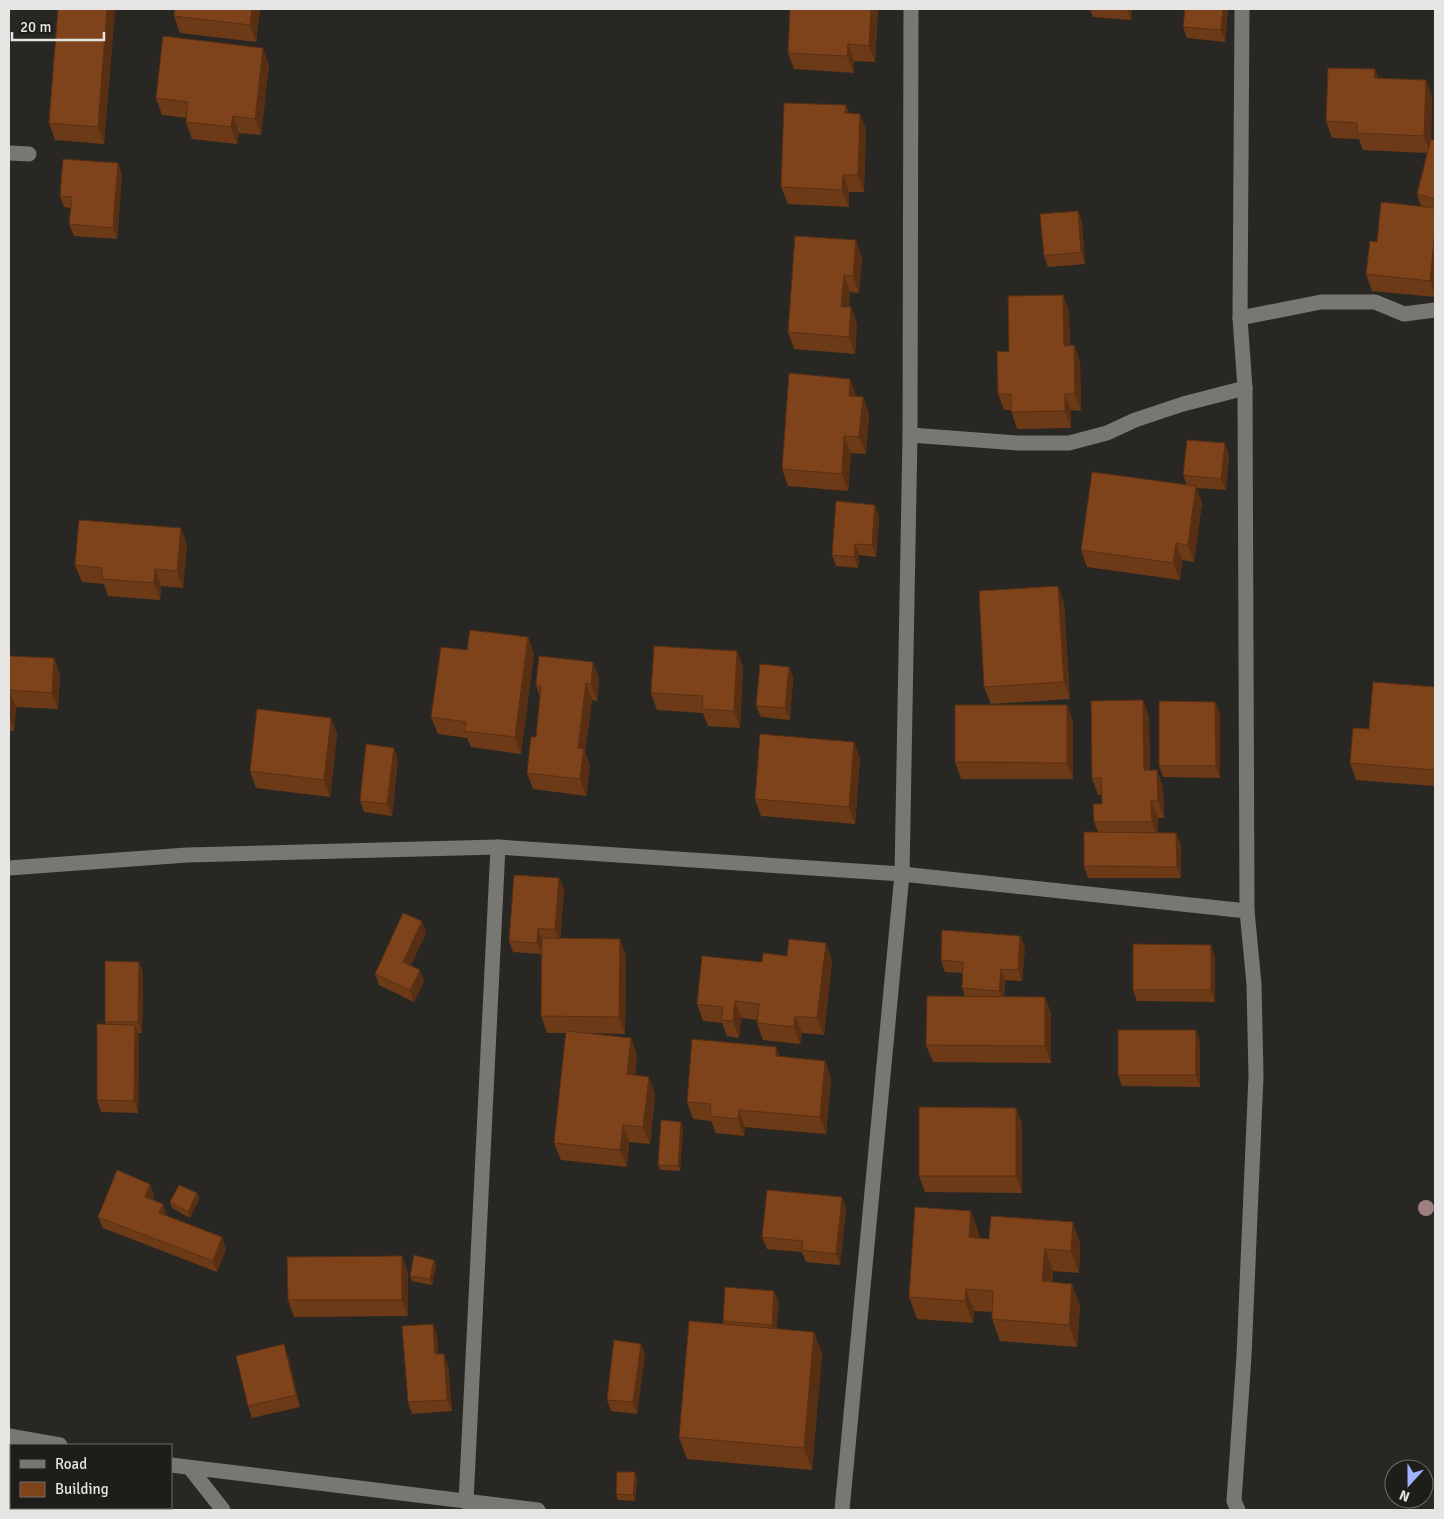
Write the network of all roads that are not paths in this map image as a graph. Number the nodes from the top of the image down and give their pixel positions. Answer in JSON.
{"nodes":[{"id":1,"x":910,"y":9,"type":"edge"},
{"id":2,"x":1242,"y":9,"type":"edge"},
{"id":3,"x":9,"y":153,"type":"edge"},
{"id":4,"x":29,"y":154,"type":"dead end"},
{"id":5,"x":1435,"y":310,"type":"edge"},
{"id":6,"x":1240,"y":318,"type":"junction"},
{"id":7,"x":1245,"y":388,"type":"junction"},
{"id":8,"x":910,"y":435,"type":"junction"},
{"id":9,"x":498,"y":847,"type":"junction"},
{"id":10,"x":9,"y":868,"type":"edge"},
{"id":11,"x":902,"y":874,"type":"junction"},
{"id":12,"x":1247,"y":911,"type":"junction"},
{"id":13,"x":9,"y":1436,"type":"edge"},
{"id":14,"x":54,"y":1444,"type":"edge"},
{"id":15,"x":172,"y":1465,"type":"edge"},
{"id":16,"x":190,"y":1468,"type":"junction"},
{"id":17,"x":466,"y":1502,"type":"junction"},
{"id":18,"x":1233,"y":1507,"type":"edge"},
{"id":19,"x":224,"y":1510,"type":"edge"},
{"id":20,"x":538,"y":1510,"type":"edge"},
{"id":21,"x":842,"y":1510,"type":"edge"}],
"edges":[{"from":1,"to":8,"type":"street"},
{"from":2,"to":6,"type":"street"},
{"from":3,"to":4,"type":"street"},
{"from":5,"to":6,"type":"street"},
{"from":6,"to":7,"type":"street"},
{"from":7,"to":8,"type":"street"},
{"from":7,"to":12,"type":"street"},
{"from":8,"to":11,"type":"street"},
{"from":9,"to":10,"type":"street"},
{"from":9,"to":11,"type":"street"},
{"from":9,"to":17,"type":"street"},
{"from":11,"to":12,"type":"street"},
{"from":11,"to":21,"type":"street"},
{"from":12,"to":18,"type":"street"},
{"from":13,"to":14,"type":"street"},
{"from":15,"to":16,"type":"street"},
{"from":16,"to":17,"type":"street"},
{"from":16,"to":19,"type":"street"},
{"from":17,"to":20,"type":"street"}]}
